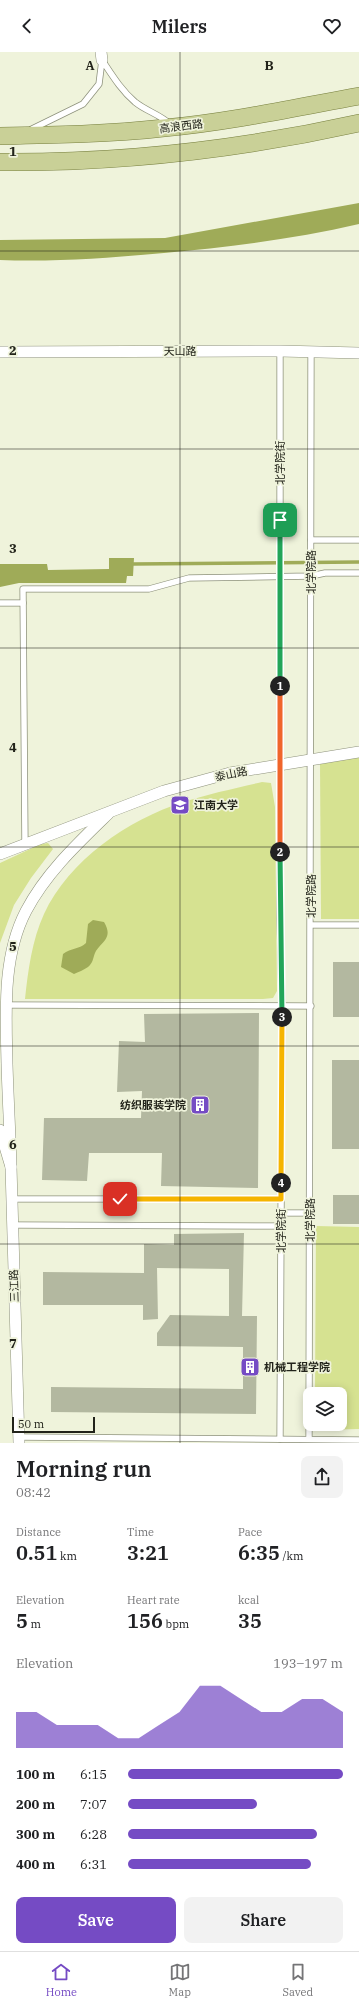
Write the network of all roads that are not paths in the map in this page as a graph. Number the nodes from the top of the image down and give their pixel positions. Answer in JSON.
{"nodes":[{"id":1,"x":102,"y":56,"type":"edge"},
{"id":2,"x":359,"y":96,"type":"edge"},
{"id":3,"x":359,"y":123,"type":"edge"},
{"id":4,"x":173,"y":127,"type":"junction"},
{"id":5,"x":0,"y":136,"type":"edge"},
{"id":6,"x":18,"y":136,"type":"junction"},
{"id":7,"x":0,"y":162,"type":"edge"},
{"id":8,"x":280,"y":351,"type":"junction"},
{"id":9,"x":0,"y":352,"type":"edge"},
{"id":10,"x":311,"y":352,"type":"junction"},
{"id":11,"x":359,"y":352,"type":"edge"},
{"id":12,"x":311,"y":540,"type":"junction"},
{"id":13,"x":359,"y":540,"type":"edge"},
{"id":14,"x":359,"y":573,"type":"edge"},
{"id":15,"x":311,"y":576,"type":"junction"},
{"id":16,"x":280,"y":577,"type":"junction"},
{"id":17,"x":0,"y":603,"type":"edge"},
{"id":18,"x":23,"y":603,"type":"junction"},
{"id":19,"x":359,"y":752,"type":"edge"},
{"id":20,"x":311,"y":760,"type":"junction"},
{"id":21,"x":280,"y":765,"type":"junction"},
{"id":22,"x":108,"y":814,"type":"junction"},
{"id":23,"x":25,"y":845,"type":"junction"},
{"id":24,"x":0,"y":854,"type":"edge"},
{"id":25,"x":311,"y":925,"type":"junction"},
{"id":26,"x":359,"y":925,"type":"edge"},
{"id":27,"x":5,"y":1005,"type":"junction"},
{"id":28,"x":282,"y":1005,"type":"junction"},
{"id":29,"x":311,"y":1006,"type":"junction"},
{"id":30,"x":0,"y":1130,"type":"edge"},
{"id":31,"x":11,"y":1167,"type":"junction"},
{"id":32,"x":12,"y":1199,"type":"junction"},
{"id":33,"x":281,"y":1199,"type":"junction"},
{"id":34,"x":281,"y":1213,"type":"junction"},
{"id":35,"x":310,"y":1213,"type":"junction"},
{"id":36,"x":13,"y":1226,"type":"junction"},
{"id":37,"x":281,"y":1226,"type":"junction"},
{"id":38,"x":280,"y":1439,"type":"junction"},
{"id":39,"x":309,"y":1439,"type":"junction"},
{"id":40,"x":19,"y":1440,"type":"edge"},
{"id":41,"x":95,"y":1440,"type":"edge"},
{"id":42,"x":359,"y":1440,"type":"edge"}],
"edges":[{"from":1,"to":4,"type":"lane"},
{"from":1,"to":6,"type":"lane"},
{"from":2,"to":4,"type":"main road","name":"高浪西路"},
{"from":3,"to":7,"type":"main road"},
{"from":4,"to":6,"type":"main road","name":"高浪西路"},
{"from":5,"to":6,"type":"main road","name":"高浪西路"},
{"from":8,"to":9,"type":"street","name":"天山路"},
{"from":8,"to":10,"type":"street","name":"天山路"},
{"from":8,"to":16,"type":"lane","name":"北学院街"},
{"from":10,"to":11,"type":"street","name":"天山路"},
{"from":10,"to":12,"type":"lane","name":"北学院路"},
{"from":12,"to":13,"type":"lane"},
{"from":12,"to":15,"type":"lane","name":"北学院路"},
{"from":14,"to":15,"type":"lane"},
{"from":15,"to":16,"type":"lane"},
{"from":15,"to":20,"type":"lane","name":"北学院路"},
{"from":16,"to":18,"type":"lane"},
{"from":16,"to":21,"type":"lane","name":"北学院街"},
{"from":17,"to":18,"type":"lane"},
{"from":18,"to":23,"type":"lane"},
{"from":19,"to":20,"type":"street","name":"泰山路"},
{"from":20,"to":21,"type":"street","name":"泰山路"},
{"from":20,"to":25,"type":"lane","name":"北学院路"},
{"from":21,"to":22,"type":"street","name":"泰山路"},
{"from":21,"to":28,"type":"lane","name":"北学院街"},
{"from":22,"to":23,"type":"street","name":"泰山路"},
{"from":22,"to":27,"type":"street"},
{"from":23,"to":24,"type":"street","name":"泰山路"},
{"from":25,"to":26,"type":"lane"},
{"from":25,"to":29,"type":"lane","name":"北学院路"},
{"from":27,"to":28,"type":"lane"},
{"from":27,"to":31,"type":"street"},
{"from":28,"to":29,"type":"lane"},
{"from":28,"to":33,"type":"lane","name":"北学院街"},
{"from":29,"to":35,"type":"lane","name":"北学院路"},
{"from":30,"to":31,"type":"street","name":"三江路"},
{"from":31,"to":32,"type":"street","name":"三江路"},
{"from":32,"to":33,"type":"lane"},
{"from":32,"to":36,"type":"street","name":"三江路"},
{"from":33,"to":34,"type":"lane","name":"北学院街"},
{"from":34,"to":35,"type":"lane"},
{"from":34,"to":37,"type":"lane","name":"北学院街"},
{"from":35,"to":39,"type":"lane","name":"北学院路"},
{"from":36,"to":37,"type":"lane"},
{"from":36,"to":40,"type":"street","name":"三江路"},
{"from":37,"to":38,"type":"lane","name":"北学院街"},
{"from":38,"to":39,"type":"lane"},
{"from":38,"to":41,"type":"lane"},
{"from":39,"to":42,"type":"lane"},
{"from":40,"to":41,"type":"lane"}]}
